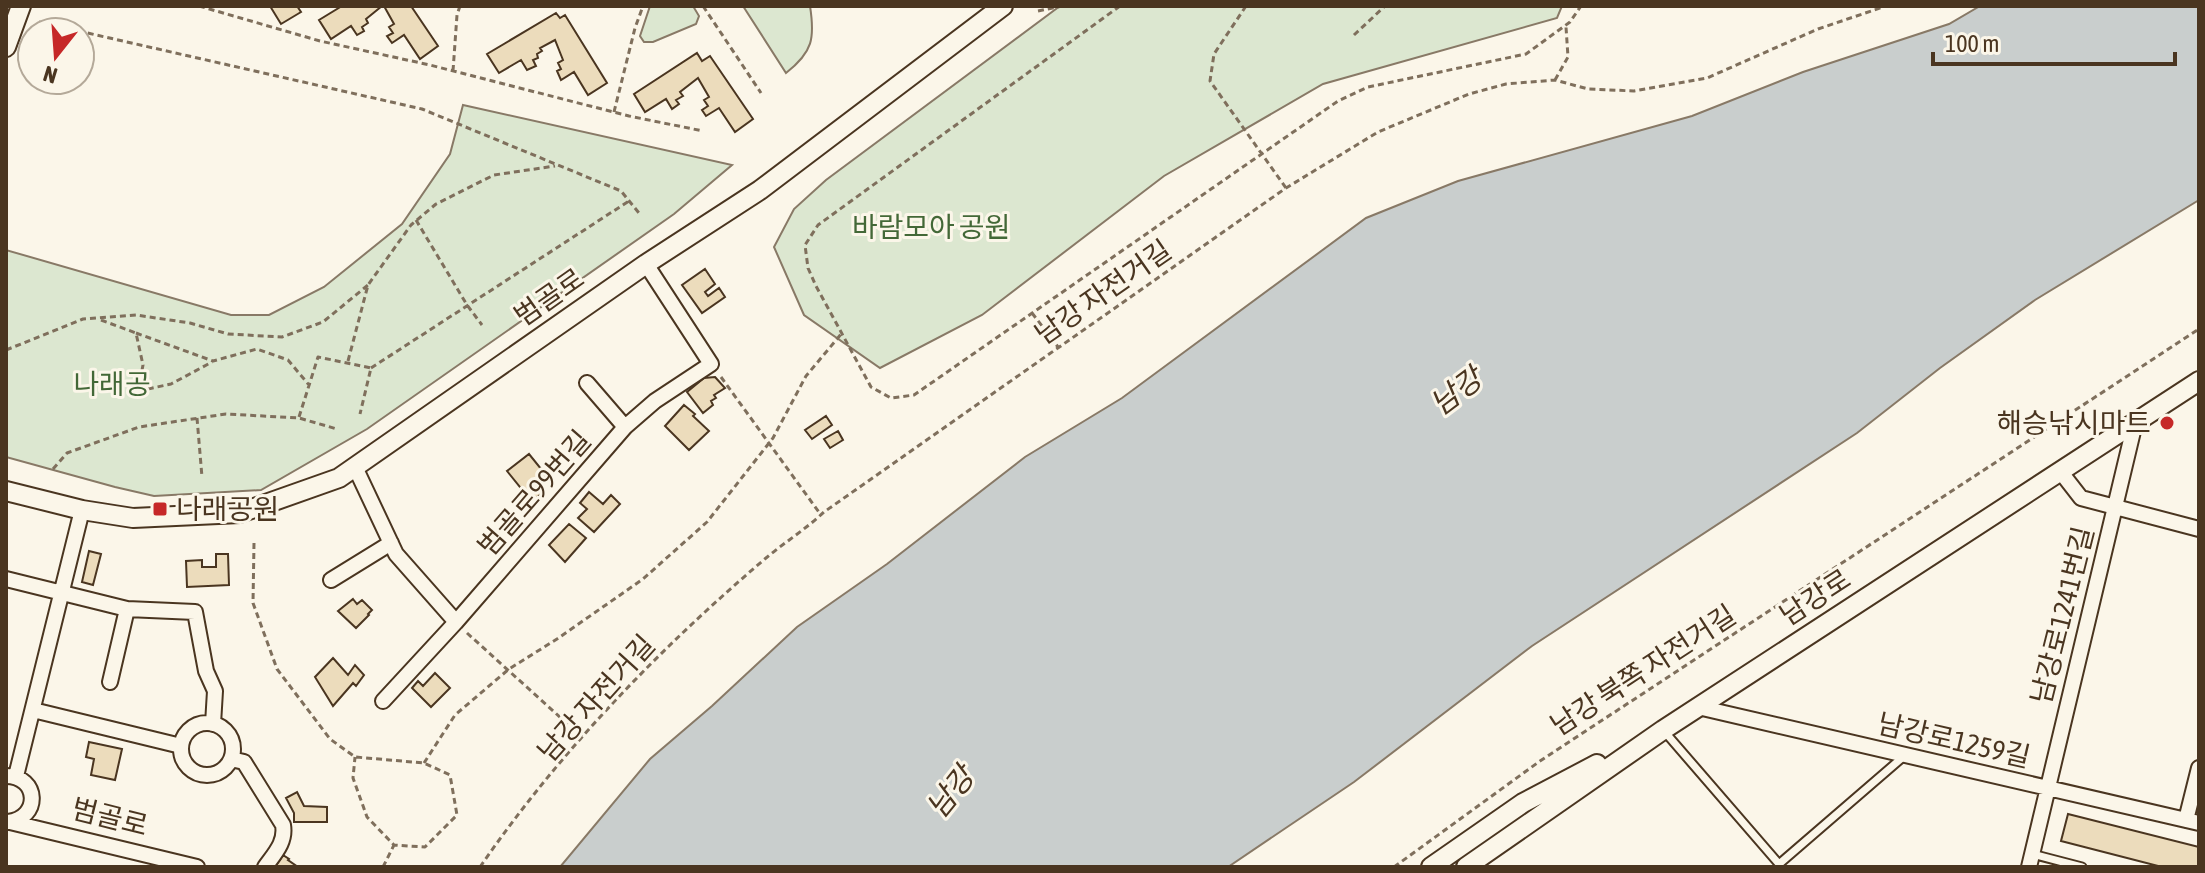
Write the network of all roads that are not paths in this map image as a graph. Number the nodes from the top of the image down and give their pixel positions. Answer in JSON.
{"nodes":[{"id":1,"x":21,"y":6,"type":"edge"},
{"id":2,"x":1003,"y":6,"type":"edge"},
{"id":3,"x":6,"y":47,"type":"edge"},
{"id":4,"x":646,"y":264,"type":"junction"},
{"id":5,"x":2199,"y":381,"type":"edge"},
{"id":6,"x":587,"y":383,"type":"dead end"},
{"id":7,"x":2135,"y":423,"type":"junction"},
{"id":8,"x":625,"y":427,"type":"junction"},
{"id":9,"x":355,"y":467,"type":"junction"},
{"id":10,"x":2060,"y":471,"type":"junction"},
{"id":11,"x":6,"y":491,"type":"edge"},
{"id":12,"x":2114,"y":508,"type":"junction"},
{"id":13,"x":82,"y":510,"type":"junction"},
{"id":14,"x":2199,"y":529,"type":"edge"},
{"id":15,"x":391,"y":543,"type":"junction"},
{"id":16,"x":6,"y":579,"type":"edge"},
{"id":17,"x":331,"y":580,"type":"dead end"},
{"id":18,"x":63,"y":593,"type":"junction"},
{"id":19,"x":127,"y":609,"type":"junction"},
{"id":20,"x":456,"y":622,"type":"junction"},
{"id":21,"x":110,"y":682,"type":"dead end"},
{"id":22,"x":383,"y":701,"type":"dead end"},
{"id":23,"x":1698,"y":707,"type":"junction"},
{"id":24,"x":33,"y":710,"type":"junction"},
{"id":25,"x":213,"y":724,"type":"junction"},
{"id":26,"x":1663,"y":730,"type":"junction"},
{"id":27,"x":181,"y":746,"type":"junction"},
{"id":28,"x":1905,"y":755,"type":"junction"},
{"id":29,"x":231,"y":759,"type":"junction"},
{"id":30,"x":2199,"y":768,"type":"edge"},
{"id":31,"x":11,"y":776,"type":"edge"},
{"id":32,"x":2047,"y":789,"type":"junction"},
{"id":33,"x":8,"y":822,"type":"edge"},
{"id":34,"x":2193,"y":822,"type":"edge"},
{"id":35,"x":2030,"y":861,"type":"edge"},
{"id":36,"x":197,"y":867,"type":"edge"},
{"id":37,"x":265,"y":867,"type":"edge"},
{"id":38,"x":1431,"y":867,"type":"edge"},
{"id":39,"x":1466,"y":867,"type":"edge"},
{"id":40,"x":2082,"y":867,"type":"edge"}],
"edges":[{"from":1,"to":3,"type":"street"},
{"from":2,"to":4,"type":"street","name":"범골로"},
{"from":4,"to":8,"type":"street","name":"범골로99번길"},
{"from":4,"to":9,"type":"street","name":"범골로"},
{"from":5,"to":7,"type":"street","name":"남강로"},
{"from":6,"to":8,"type":"street"},
{"from":7,"to":10,"type":"street","name":"남강로"},
{"from":7,"to":12,"type":"street","name":"남강로1241번길"},
{"from":8,"to":20,"type":"street","name":"범골로99번길"},
{"from":9,"to":13,"type":"street","name":"범골로"},
{"from":9,"to":15,"type":"street"},
{"from":10,"to":12,"type":"street"},
{"from":10,"to":23,"type":"street","name":"남강로"},
{"from":11,"to":13,"type":"street","name":"범골로"},
{"from":12,"to":14,"type":"street"},
{"from":12,"to":32,"type":"street","name":"남강로1241번길"},
{"from":13,"to":18,"type":"street","name":"범골로"},
{"from":15,"to":17,"type":"street"},
{"from":15,"to":20,"type":"street"},
{"from":16,"to":18,"type":"street"},
{"from":18,"to":19,"type":"street"},
{"from":18,"to":24,"type":"street","name":"범골로"},
{"from":19,"to":21,"type":"street"},
{"from":19,"to":25,"type":"street"},
{"from":20,"to":22,"type":"street","name":"범골로99번길"},
{"from":23,"to":26,"type":"street","name":"남강로"},
{"from":23,"to":28,"type":"street","name":"남강로1259길"},
{"from":24,"to":27,"type":"street"},
{"from":24,"to":31,"type":"street","name":"범골로"},
{"from":25,"to":27,"type":"street"},
{"from":25,"to":29,"type":"street"},
{"from":26,"to":28,"type":"lane"},
{"from":26,"to":38,"type":"street"},
{"from":26,"to":39,"type":"street","name":"남강로"},
{"from":27,"to":29,"type":"street"},
{"from":28,"to":32,"type":"street","name":"남강로1259길"},
{"from":29,"to":37,"type":"street"},
{"from":30,"to":34,"type":"street"},
{"from":31,"to":33,"type":"street","name":"범골로"},
{"from":32,"to":34,"type":"street","name":"남강로1259길"},
{"from":32,"to":35,"type":"street","name":"남강로1241번길"},
{"from":33,"to":36,"type":"street","name":"범골로"},
{"from":35,"to":40,"type":"lane"}]}
